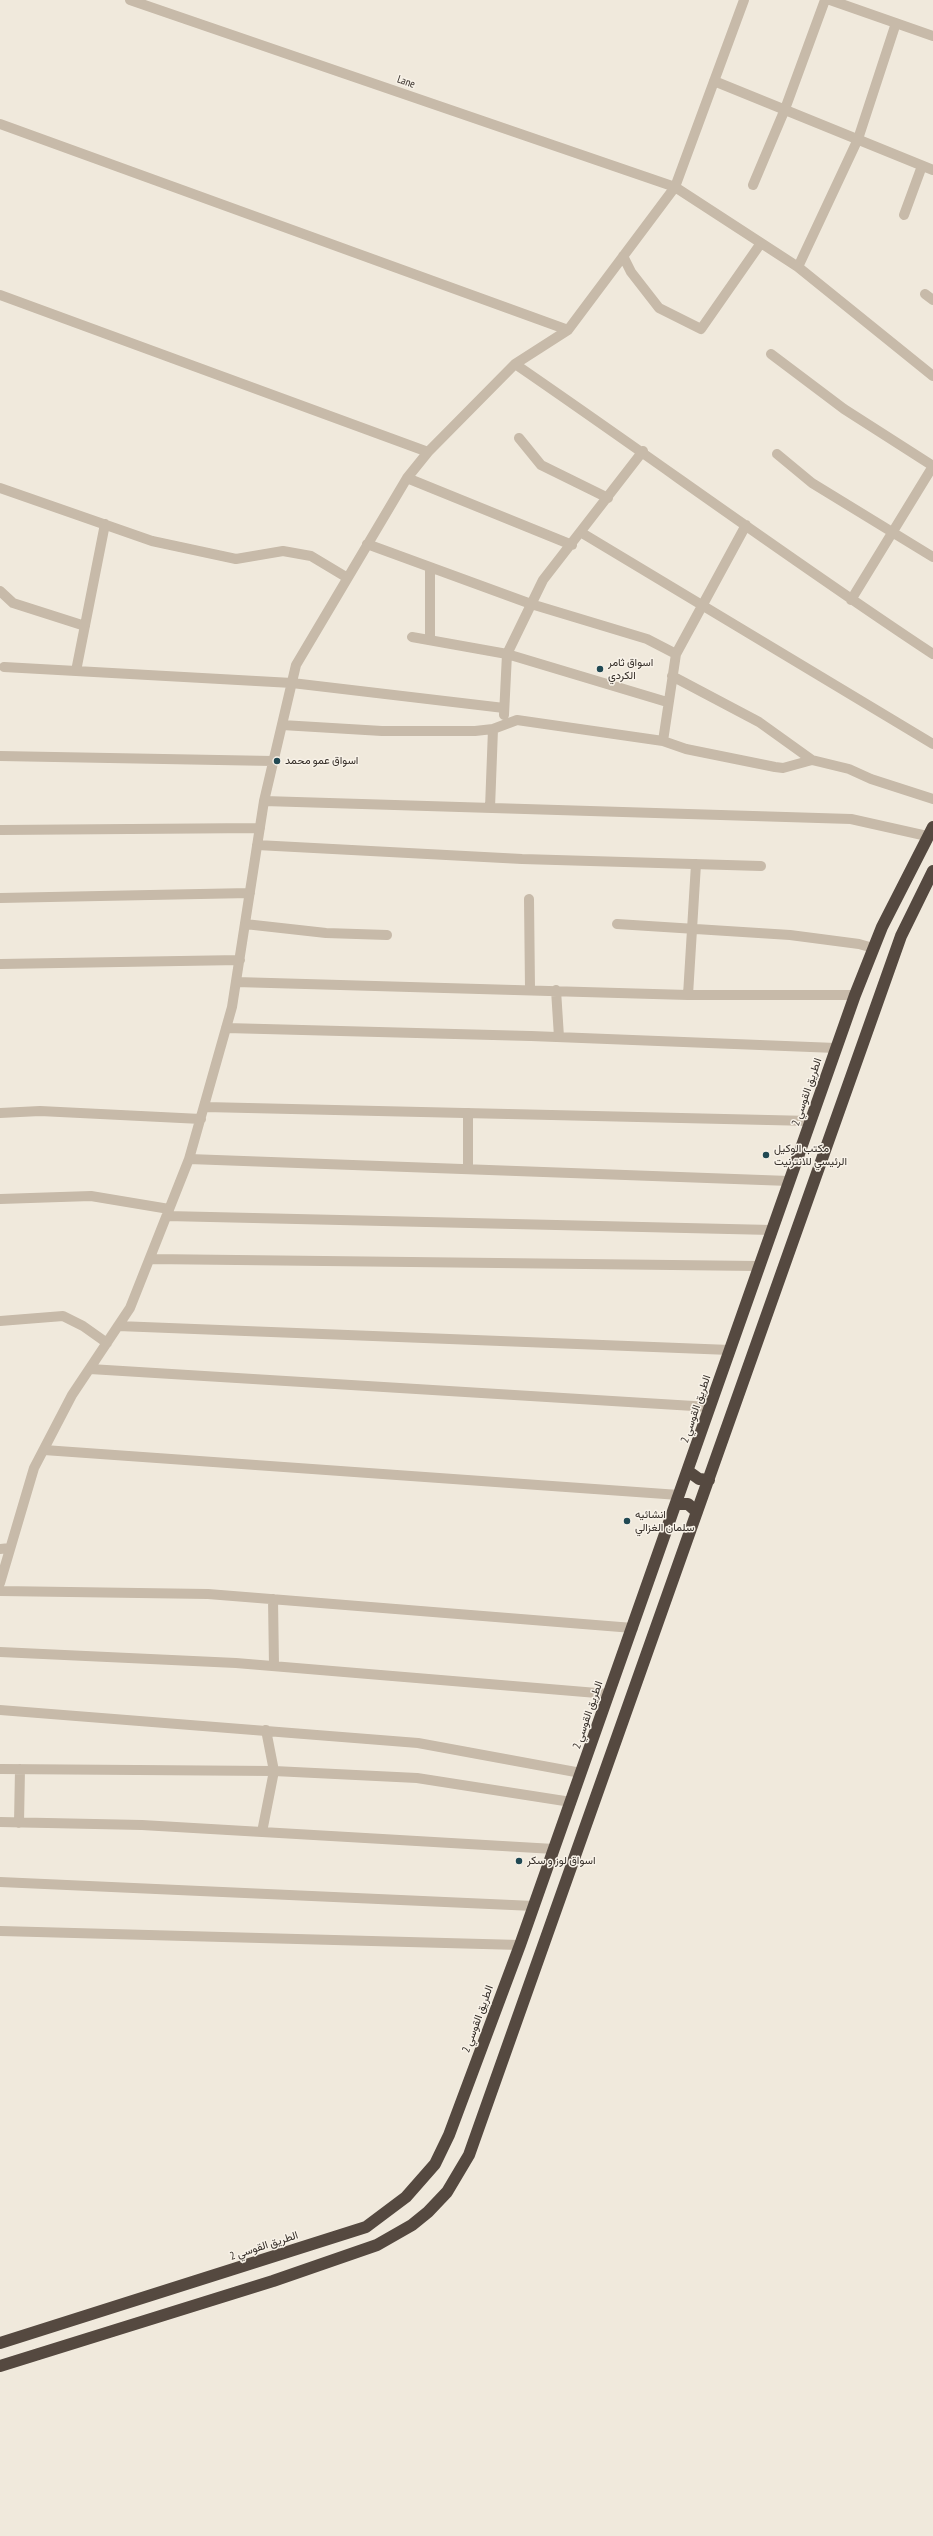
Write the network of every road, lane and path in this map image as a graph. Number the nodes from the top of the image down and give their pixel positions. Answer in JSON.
{"nodes":[{"id":1,"x":130,"y":0,"type":"edge"},
{"id":2,"x":744,"y":0,"type":"edge"},
{"id":3,"x":825,"y":0,"type":"edge"},
{"id":4,"x":830,"y":0,"type":"edge"},
{"id":5,"x":896,"y":23,"type":"junction"},
{"id":6,"x":933,"y":36,"type":"edge"},
{"id":7,"x":714,"y":81,"type":"junction"},
{"id":8,"x":784,"y":109,"type":"junction"},
{"id":9,"x":0,"y":124,"type":"edge"},
{"id":10,"x":858,"y":139,"type":"junction"},
{"id":11,"x":922,"y":166,"type":"junction"},
{"id":12,"x":933,"y":170,"type":"edge"},
{"id":13,"x":753,"y":185,"type":"dead end"},
{"id":14,"x":675,"y":186,"type":"junction"},
{"id":15,"x":904,"y":215,"type":"dead end"},
{"id":16,"x":761,"y":243,"type":"junction"},
{"id":17,"x":623,"y":256,"type":"junction"},
{"id":18,"x":798,"y":267,"type":"junction"},
{"id":19,"x":0,"y":295,"type":"edge"},
{"id":20,"x":568,"y":330,"type":"junction"},
{"id":21,"x":771,"y":354,"type":"dead end"},
{"id":22,"x":515,"y":364,"type":"junction"},
{"id":23,"x":933,"y":376,"type":"edge"},
{"id":24,"x":519,"y":438,"type":"dead end"},
{"id":25,"x":643,"y":451,"type":"junction"},
{"id":26,"x":428,"y":452,"type":"junction"},
{"id":27,"x":777,"y":454,"type":"dead end"},
{"id":28,"x":933,"y":466,"type":"edge"},
{"id":29,"x":407,"y":478,"type":"junction"},
{"id":30,"x":0,"y":488,"type":"edge"},
{"id":31,"x":608,"y":498,"type":"junction"},
{"id":32,"x":105,"y":524,"type":"junction"},
{"id":33,"x":746,"y":525,"type":"junction"},
{"id":34,"x":582,"y":533,"type":"junction"},
{"id":35,"x":892,"y":533,"type":"junction"},
{"id":36,"x":367,"y":544,"type":"junction"},
{"id":37,"x":572,"y":545,"type":"junction"},
{"id":38,"x":933,"y":558,"type":"edge"},
{"id":39,"x":430,"y":568,"type":"junction"},
{"id":40,"x":346,"y":577,"type":"junction"},
{"id":41,"x":0,"y":591,"type":"edge"},
{"id":42,"x":851,"y":600,"type":"junction"},
{"id":43,"x":531,"y":604,"type":"junction"},
{"id":44,"x":703,"y":606,"type":"junction"},
{"id":45,"x":85,"y":626,"type":"junction"},
{"id":46,"x":412,"y":637,"type":"dead end"},
{"id":47,"x":430,"y":640,"type":"junction"},
{"id":48,"x":507,"y":654,"type":"junction"},
{"id":49,"x":676,"y":654,"type":"junction"},
{"id":50,"x":933,"y":654,"type":"edge"},
{"id":51,"x":4,"y":667,"type":"dead end"},
{"id":52,"x":76,"y":671,"type":"junction"},
{"id":53,"x":672,"y":676,"type":"junction"},
{"id":54,"x":292,"y":683,"type":"junction"},
{"id":55,"x":667,"y":702,"type":"junction"},
{"id":56,"x":504,"y":708,"type":"junction"},
{"id":57,"x":503,"y":724,"type":"junction"},
{"id":58,"x":282,"y":725,"type":"junction"},
{"id":59,"x":493,"y":729,"type":"junction"},
{"id":60,"x":663,"y":741,"type":"junction"},
{"id":61,"x":933,"y":744,"type":"edge"},
{"id":62,"x":0,"y":756,"type":"edge"},
{"id":63,"x":812,"y":760,"type":"junction"},
{"id":64,"x":273,"y":761,"type":"junction"},
{"id":65,"x":933,"y":799,"type":"edge"},
{"id":66,"x":264,"y":801,"type":"junction"},
{"id":67,"x":490,"y":808,"type":"junction"},
{"id":68,"x":260,"y":828,"type":"junction"},
{"id":69,"x":0,"y":830,"type":"edge"},
{"id":70,"x":930,"y":832,"type":"edge"},
{"id":71,"x":257,"y":845,"type":"junction"},
{"id":72,"x":696,"y":864,"type":"junction"},
{"id":73,"x":761,"y":866,"type":"dead end"},
{"id":74,"x":933,"y":871,"type":"edge"},
{"id":75,"x":250,"y":893,"type":"junction"},
{"id":76,"x":0,"y":898,"type":"edge"},
{"id":77,"x":529,"y":899,"type":"dead end"},
{"id":78,"x":245,"y":924,"type":"junction"},
{"id":79,"x":617,"y":924,"type":"dead end"},
{"id":80,"x":692,"y":930,"type":"junction"},
{"id":81,"x":388,"y":935,"type":"dead end"},
{"id":82,"x":874,"y":948,"type":"junction"},
{"id":83,"x":240,"y":960,"type":"junction"},
{"id":84,"x":0,"y":964,"type":"edge"},
{"id":85,"x":236,"y":982,"type":"junction"},
{"id":86,"x":530,"y":989,"type":"junction"},
{"id":87,"x":556,"y":990,"type":"junction"},
{"id":88,"x":688,"y":995,"type":"junction"},
{"id":89,"x":855,"y":995,"type":"junction"},
{"id":90,"x":226,"y":1028,"type":"junction"},
{"id":91,"x":559,"y":1037,"type":"junction"},
{"id":92,"x":836,"y":1048,"type":"junction"},
{"id":93,"x":204,"y":1107,"type":"junction"},
{"id":94,"x":0,"y":1113,"type":"edge"},
{"id":95,"x":468,"y":1113,"type":"junction"},
{"id":96,"x":201,"y":1119,"type":"junction"},
{"id":97,"x":810,"y":1121,"type":"junction"},
{"id":98,"x":189,"y":1160,"type":"junction"},
{"id":99,"x":468,"y":1169,"type":"junction"},
{"id":100,"x":789,"y":1181,"type":"junction"},
{"id":101,"x":0,"y":1199,"type":"edge"},
{"id":102,"x":168,"y":1212,"type":"junction"},
{"id":103,"x":772,"y":1230,"type":"junction"},
{"id":104,"x":150,"y":1259,"type":"junction"},
{"id":105,"x":760,"y":1266,"type":"junction"},
{"id":106,"x":0,"y":1321,"type":"edge"},
{"id":107,"x":118,"y":1326,"type":"junction"},
{"id":108,"x":107,"y":1343,"type":"junction"},
{"id":109,"x":730,"y":1350,"type":"junction"},
{"id":110,"x":90,"y":1369,"type":"junction"},
{"id":111,"x":710,"y":1407,"type":"junction"},
{"id":112,"x":44,"y":1450,"type":"junction"},
{"id":113,"x":688,"y":1471,"type":"junction"},
{"id":114,"x":709,"y":1480,"type":"junction"},
{"id":115,"x":678,"y":1499,"type":"junction"},
{"id":116,"x":697,"y":1512,"type":"junction"},
{"id":117,"x":5,"y":1549,"type":"edge"},
{"id":118,"x":0,"y":1583,"type":"edge"},
{"id":119,"x":0,"y":1591,"type":"edge"},
{"id":120,"x":273,"y":1599,"type":"junction"},
{"id":121,"x":632,"y":1628,"type":"junction"},
{"id":122,"x":0,"y":1652,"type":"edge"},
{"id":123,"x":274,"y":1666,"type":"junction"},
{"id":124,"x":609,"y":1694,"type":"junction"},
{"id":125,"x":0,"y":1710,"type":"edge"},
{"id":126,"x":266,"y":1730,"type":"junction"},
{"id":127,"x":0,"y":1769,"type":"edge"},
{"id":128,"x":20,"y":1769,"type":"junction"},
{"id":129,"x":274,"y":1771,"type":"junction"},
{"id":130,"x":581,"y":1773,"type":"junction"},
{"id":131,"x":571,"y":1802,"type":"junction"},
{"id":132,"x":0,"y":1822,"type":"edge"},
{"id":133,"x":19,"y":1822,"type":"junction"},
{"id":134,"x":262,"y":1832,"type":"junction"},
{"id":135,"x":554,"y":1849,"type":"junction"},
{"id":136,"x":0,"y":1882,"type":"edge"},
{"id":137,"x":534,"y":1906,"type":"junction"},
{"id":138,"x":0,"y":1931,"type":"edge"},
{"id":139,"x":520,"y":1945,"type":"junction"},
{"id":140,"x":0,"y":2343,"type":"edge"},
{"id":141,"x":0,"y":2366,"type":"edge"}],
"edges":[{"from":1,"to":14,"type":"street","name":"Lane"},
{"from":2,"to":7,"type":"street"},
{"from":3,"to":8,"type":"street"},
{"from":4,"to":5,"type":"street"},
{"from":5,"to":6,"type":"street"},
{"from":5,"to":10,"type":"street"},
{"from":7,"to":8,"type":"street"},
{"from":7,"to":14,"type":"street"},
{"from":8,"to":10,"type":"street"},
{"from":8,"to":13,"type":"street"},
{"from":9,"to":20,"type":"street"},
{"from":10,"to":11,"type":"street"},
{"from":10,"to":18,"type":"street"},
{"from":11,"to":12,"type":"street"},
{"from":11,"to":15,"type":"street"},
{"from":14,"to":16,"type":"street","name":"Lane"},
{"from":14,"to":17,"type":"street"},
{"from":16,"to":17,"type":"street"},
{"from":16,"to":18,"type":"street","name":"Lane"},
{"from":17,"to":20,"type":"street"},
{"from":18,"to":23,"type":"street","name":"Lane"},
{"from":19,"to":26,"type":"street"},
{"from":20,"to":22,"type":"street"},
{"from":21,"to":28,"type":"street"},
{"from":22,"to":25,"type":"street"},
{"from":22,"to":26,"type":"street"},
{"from":24,"to":31,"type":"street"},
{"from":25,"to":31,"type":"street"},
{"from":25,"to":33,"type":"street"},
{"from":26,"to":29,"type":"street"},
{"from":27,"to":35,"type":"street"},
{"from":28,"to":35,"type":"street"},
{"from":29,"to":36,"type":"street"},
{"from":29,"to":37,"type":"street"},
{"from":30,"to":32,"type":"street"},
{"from":31,"to":34,"type":"street"},
{"from":32,"to":40,"type":"street"},
{"from":32,"to":45,"type":"street"},
{"from":33,"to":42,"type":"street"},
{"from":33,"to":44,"type":"street"},
{"from":34,"to":37,"type":"street"},
{"from":34,"to":44,"type":"street"},
{"from":35,"to":38,"type":"street"},
{"from":35,"to":42,"type":"street"},
{"from":36,"to":39,"type":"street"},
{"from":36,"to":40,"type":"street"},
{"from":37,"to":43,"type":"street"},
{"from":39,"to":43,"type":"street"},
{"from":39,"to":47,"type":"street"},
{"from":40,"to":54,"type":"street"},
{"from":41,"to":45,"type":"street"},
{"from":42,"to":50,"type":"street"},
{"from":43,"to":48,"type":"street"},
{"from":43,"to":49,"type":"street"},
{"from":44,"to":49,"type":"street"},
{"from":44,"to":61,"type":"street"},
{"from":45,"to":52,"type":"street"},
{"from":46,"to":47,"type":"street"},
{"from":47,"to":48,"type":"street"},
{"from":48,"to":55,"type":"street"},
{"from":48,"to":56,"type":"street"},
{"from":49,"to":53,"type":"street"},
{"from":51,"to":52,"type":"street"},
{"from":52,"to":54,"type":"street"},
{"from":53,"to":55,"type":"street"},
{"from":53,"to":63,"type":"street"},
{"from":54,"to":56,"type":"street"},
{"from":54,"to":58,"type":"street"},
{"from":55,"to":60,"type":"street"},
{"from":56,"to":57,"type":"street"},
{"from":57,"to":59,"type":"street"},
{"from":57,"to":60,"type":"street"},
{"from":58,"to":59,"type":"street"},
{"from":58,"to":64,"type":"street"},
{"from":59,"to":67,"type":"street"},
{"from":60,"to":63,"type":"street"},
{"from":62,"to":64,"type":"street"},
{"from":63,"to":65,"type":"street"},
{"from":64,"to":66,"type":"street"},
{"from":66,"to":67,"type":"street"},
{"from":66,"to":68,"type":"street"},
{"from":67,"to":70,"type":"street"},
{"from":68,"to":69,"type":"street"},
{"from":68,"to":71,"type":"street"},
{"from":70,"to":82,"type":"highway","name":"الطريق القوسي 2"},
{"from":71,"to":72,"type":"street"},
{"from":71,"to":75,"type":"street"},
{"from":72,"to":73,"type":"street"},
{"from":72,"to":80,"type":"street"},
{"from":74,"to":114,"type":"highway"},
{"from":75,"to":76,"type":"street"},
{"from":75,"to":78,"type":"street"},
{"from":77,"to":86,"type":"street"},
{"from":78,"to":81,"type":"street"},
{"from":78,"to":83,"type":"street"},
{"from":79,"to":80,"type":"street"},
{"from":80,"to":82,"type":"street"},
{"from":80,"to":88,"type":"street"},
{"from":82,"to":89,"type":"highway","name":"الطريق القوسي 2"},
{"from":83,"to":84,"type":"street"},
{"from":83,"to":85,"type":"street"},
{"from":85,"to":86,"type":"street"},
{"from":85,"to":90,"type":"street"},
{"from":86,"to":87,"type":"street"},
{"from":87,"to":88,"type":"street"},
{"from":87,"to":91,"type":"street"},
{"from":88,"to":89,"type":"street"},
{"from":89,"to":92,"type":"highway","name":"الطريق القوسي 2"},
{"from":90,"to":91,"type":"street"},
{"from":90,"to":93,"type":"street"},
{"from":91,"to":92,"type":"street"},
{"from":92,"to":97,"type":"highway","name":"الطريق القوسي 2"},
{"from":93,"to":95,"type":"street"},
{"from":93,"to":96,"type":"street"},
{"from":94,"to":96,"type":"street"},
{"from":95,"to":97,"type":"street"},
{"from":95,"to":99,"type":"street"},
{"from":96,"to":98,"type":"street"},
{"from":97,"to":100,"type":"highway","name":"الطريق القوسي 2"},
{"from":98,"to":99,"type":"street"},
{"from":98,"to":102,"type":"street"},
{"from":99,"to":100,"type":"street"},
{"from":100,"to":103,"type":"highway","name":"الطريق القوسي 2"},
{"from":101,"to":102,"type":"street"},
{"from":102,"to":103,"type":"street"},
{"from":102,"to":104,"type":"street"},
{"from":103,"to":105,"type":"highway","name":"الطريق القوسي 2"},
{"from":104,"to":105,"type":"street"},
{"from":104,"to":107,"type":"street"},
{"from":105,"to":109,"type":"highway","name":"الطريق القوسي 2"},
{"from":106,"to":108,"type":"street"},
{"from":107,"to":108,"type":"street"},
{"from":107,"to":109,"type":"street"},
{"from":108,"to":110,"type":"street"},
{"from":109,"to":111,"type":"highway","name":"الطريق القوسي 2"},
{"from":110,"to":111,"type":"street"},
{"from":110,"to":112,"type":"street"},
{"from":111,"to":113,"type":"highway","name":"الطريق القوسي 2"},
{"from":112,"to":115,"type":"street"},
{"from":112,"to":117,"type":"street"},
{"from":113,"to":114,"type":"highway"},
{"from":113,"to":115,"type":"highway","name":"الطريق القوسي 2"},
{"from":114,"to":116,"type":"highway"},
{"from":115,"to":116,"type":"highway"},
{"from":115,"to":121,"type":"highway","name":"الطريق القوسي 2"},
{"from":116,"to":141,"type":"highway"},
{"from":117,"to":118,"type":"street"},
{"from":119,"to":120,"type":"street"},
{"from":120,"to":121,"type":"street"},
{"from":120,"to":123,"type":"street"},
{"from":121,"to":124,"type":"highway","name":"الطريق القوسي 2"},
{"from":122,"to":123,"type":"street"},
{"from":123,"to":124,"type":"street"},
{"from":124,"to":130,"type":"highway","name":"الطريق القوسي 2"},
{"from":125,"to":126,"type":"street"},
{"from":126,"to":129,"type":"street"},
{"from":126,"to":130,"type":"street"},
{"from":127,"to":128,"type":"street"},
{"from":128,"to":129,"type":"street"},
{"from":128,"to":133,"type":"street"},
{"from":129,"to":131,"type":"street"},
{"from":129,"to":134,"type":"street"},
{"from":130,"to":131,"type":"highway","name":"الطريق القوسي 2"},
{"from":131,"to":135,"type":"highway","name":"الطريق القوسي 2"},
{"from":132,"to":133,"type":"street"},
{"from":133,"to":134,"type":"street"},
{"from":134,"to":135,"type":"street"},
{"from":135,"to":137,"type":"highway","name":"الطريق القوسي 2"},
{"from":136,"to":137,"type":"street"},
{"from":137,"to":139,"type":"highway","name":"الطريق القوسي 2"},
{"from":138,"to":139,"type":"street"},
{"from":139,"to":140,"type":"highway","name":"الطريق القوسي 2"}]}
